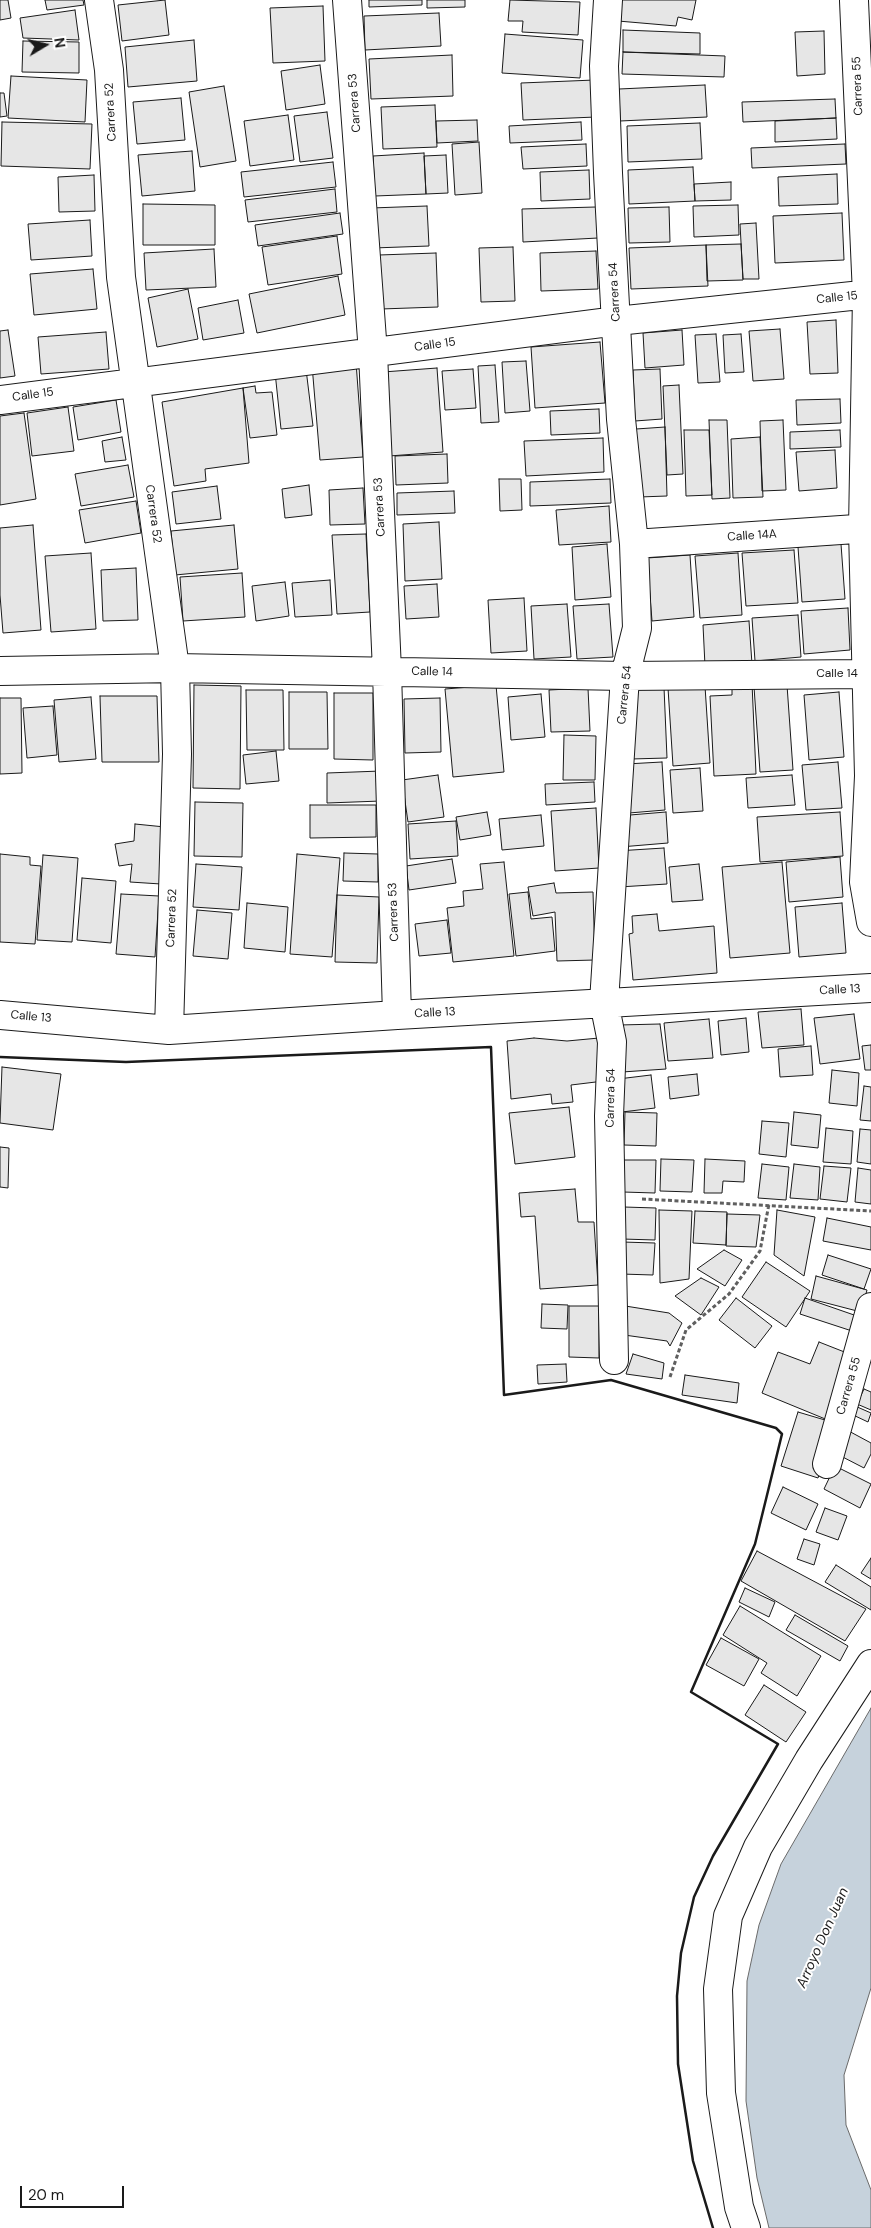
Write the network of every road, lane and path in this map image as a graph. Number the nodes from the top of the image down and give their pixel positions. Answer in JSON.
{"nodes":[{"id":1,"x":99,"y":0,"type":"edge"},
{"id":2,"x":347,"y":0,"type":"edge"},
{"id":3,"x":608,"y":0,"type":"edge"},
{"id":4,"x":859,"y":3,"type":"edge"},
{"id":5,"x":869,"y":295,"type":"edge"},
{"id":6,"x":617,"y":321,"type":"junction"},
{"id":7,"x":373,"y":353,"type":"junction"},
{"id":8,"x":134,"y":381,"type":"junction"},
{"id":9,"x":0,"y":400,"type":"edge"},
{"id":10,"x":867,"y":529,"type":"edge"},
{"id":11,"x":634,"y":544,"type":"junction"},
{"id":12,"x":176,"y":668,"type":"junction"},
{"id":13,"x":0,"y":671,"type":"edge"},
{"id":14,"x":387,"y":671,"type":"junction"},
{"id":15,"x":865,"y":674,"type":"junction"},
{"id":16,"x":625,"y":676,"type":"junction"},
{"id":17,"x":870,"y":776,"type":"edge"},
{"id":18,"x":871,"y":922,"type":"edge"},
{"id":19,"x":871,"y":988,"type":"edge"},
{"id":20,"x":604,"y":1002,"type":"junction"},
{"id":21,"x":0,"y":1015,"type":"edge"},
{"id":22,"x":397,"y":1015,"type":"junction"},
{"id":23,"x":169,"y":1030,"type":"junction"},
{"id":24,"x":612,"y":1198,"type":"junction"},
{"id":25,"x":769,"y":1204,"type":"junction"},
{"id":26,"x":871,"y":1211,"type":"edge"},
{"id":27,"x":871,"y":1307,"type":"edge"},
{"id":28,"x":614,"y":1360,"type":"dead end"},
{"id":29,"x":670,"y":1377,"type":"dead end"},
{"id":30,"x":827,"y":1464,"type":"dead end"},
{"id":31,"x":871,"y":1664,"type":"edge"},
{"id":32,"x":746,"y":2228,"type":"edge"}],
"edges":[{"from":1,"to":8,"type":"street","name":"Carrera 52"},
{"from":2,"to":7,"type":"street","name":"Carrera 53"},
{"from":3,"to":6,"type":"street","name":"Carrera 54"},
{"from":4,"to":5,"type":"street","name":"Carrera 55"},
{"from":5,"to":6,"type":"street","name":"Calle 15"},
{"from":5,"to":10,"type":"street","name":"Carrera 55"},
{"from":6,"to":7,"type":"street","name":"Calle 15"},
{"from":6,"to":11,"type":"street","name":"Carrera 54"},
{"from":7,"to":8,"type":"street","name":"Calle 15"},
{"from":7,"to":14,"type":"street","name":"Carrera 53"},
{"from":8,"to":9,"type":"street","name":"Calle 15"},
{"from":8,"to":12,"type":"street","name":"Carrera 52"},
{"from":10,"to":11,"type":"street","name":"Calle 14A"},
{"from":10,"to":15,"type":"street","name":"Carrera 55"},
{"from":11,"to":16,"type":"street","name":"Carrera 54"},
{"from":12,"to":13,"type":"street","name":"Calle 14"},
{"from":12,"to":14,"type":"street","name":"Calle 14"},
{"from":12,"to":23,"type":"street","name":"Carrera 52"},
{"from":14,"to":16,"type":"street","name":"Calle 14"},
{"from":14,"to":22,"type":"street","name":"Carrera 53"},
{"from":15,"to":16,"type":"street","name":"Calle 14"},
{"from":15,"to":17,"type":"street","name":"Carrera 55"},
{"from":16,"to":20,"type":"street","name":"Carrera 54"},
{"from":17,"to":18,"type":"street","name":"Carrera 55"},
{"from":19,"to":20,"type":"street","name":"Calle 13"},
{"from":20,"to":22,"type":"street","name":"Calle 13"},
{"from":20,"to":24,"type":"street","name":"Carrera 54"},
{"from":21,"to":23,"type":"street","name":"Calle 13"},
{"from":22,"to":23,"type":"street","name":"Calle 13"},
{"from":24,"to":25,"type":"path"},
{"from":24,"to":28,"type":"street","name":"Carrera 54"},
{"from":25,"to":26,"type":"path"},
{"from":25,"to":29,"type":"path"},
{"from":27,"to":30,"type":"street","name":"Carrera 55"},
{"from":31,"to":32,"type":"street"}]}
